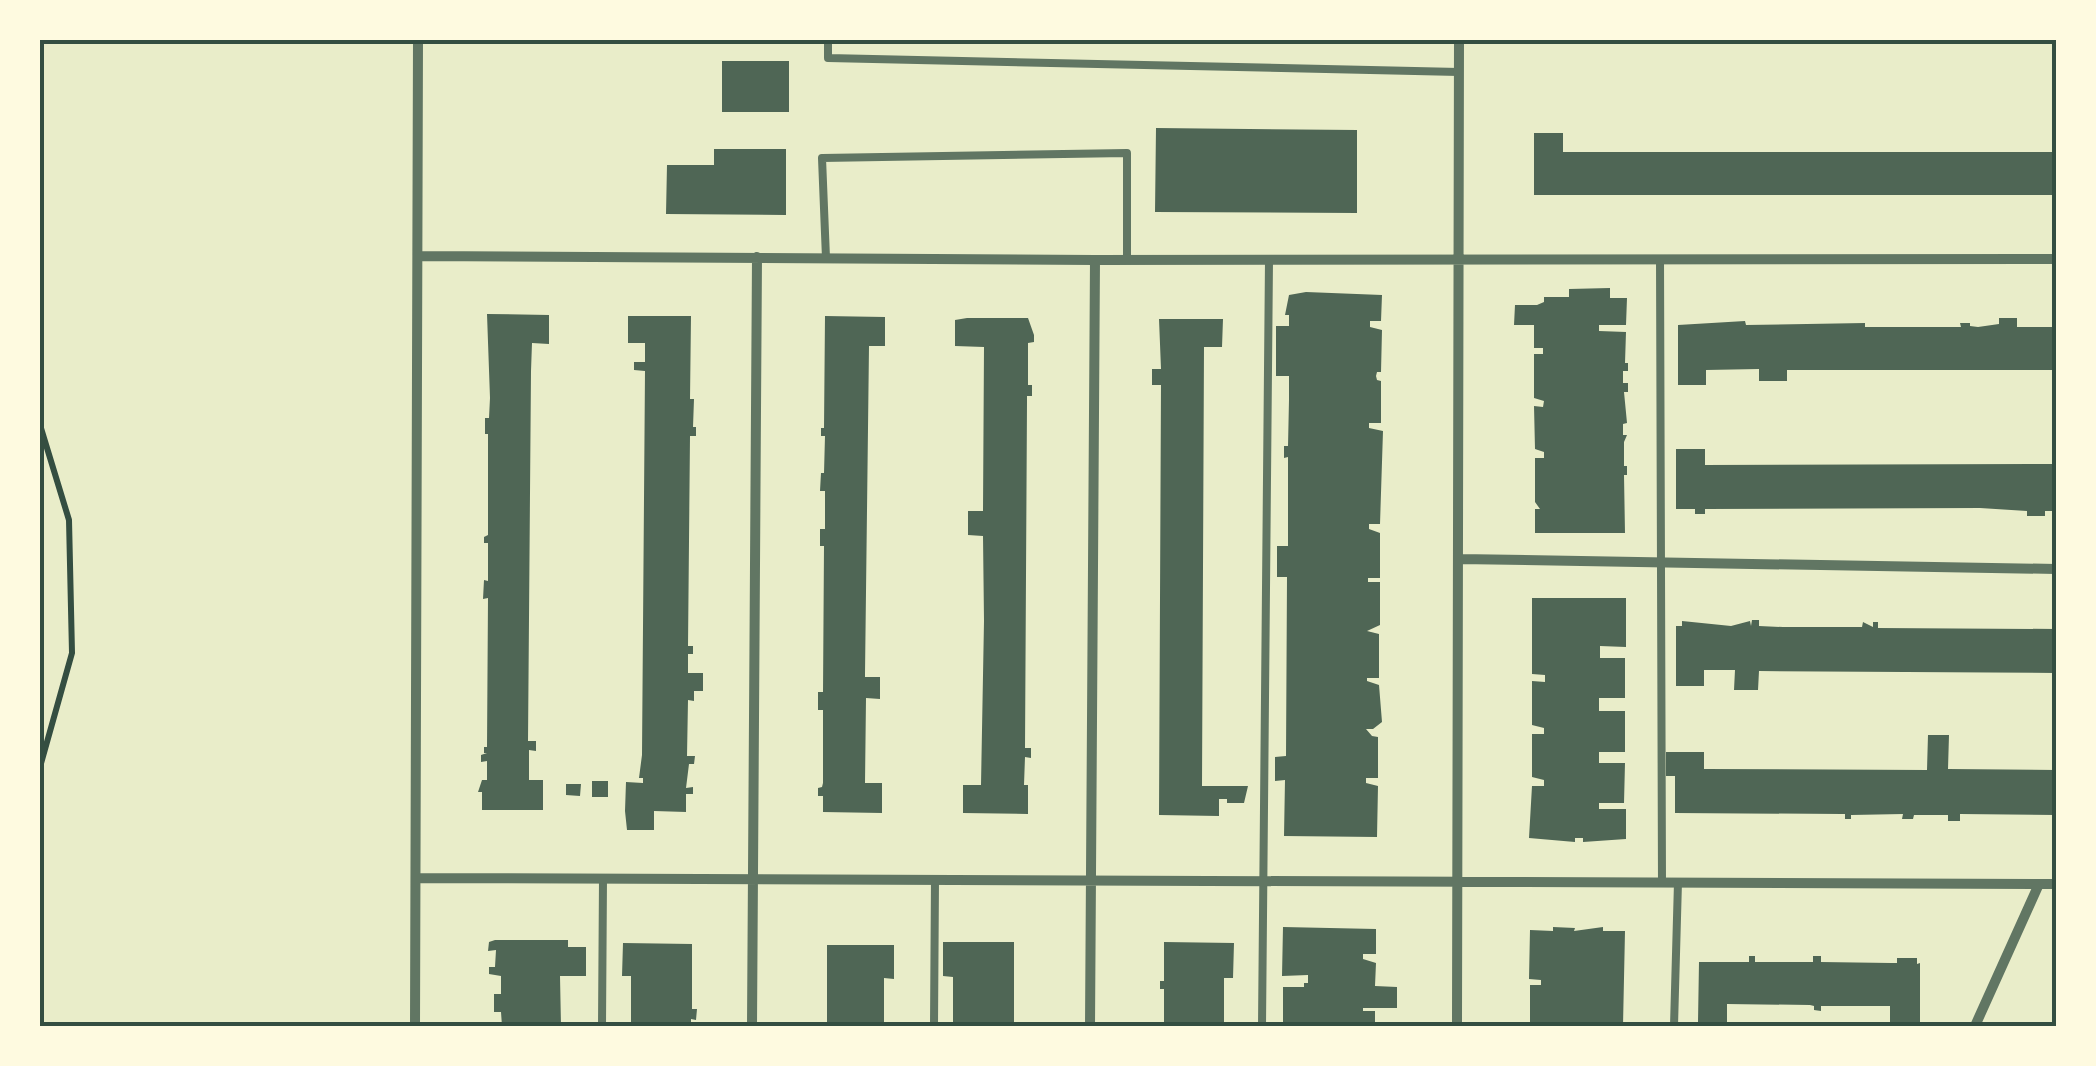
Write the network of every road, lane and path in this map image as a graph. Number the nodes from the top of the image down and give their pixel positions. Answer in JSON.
{"nodes":[{"id":1,"x":418,"y":40,"type":"edge"},
{"id":2,"x":828,"y":40,"type":"edge"},
{"id":3,"x":1459,"y":40,"type":"edge"},
{"id":4,"x":1459,"y":72,"type":"junction"},
{"id":5,"x":418,"y":256,"type":"junction"},
{"id":6,"x":757,"y":257,"type":"junction"},
{"id":7,"x":826,"y":258,"type":"junction"},
{"id":8,"x":2056,"y":259,"type":"edge"},
{"id":9,"x":1095,"y":260,"type":"junction"},
{"id":10,"x":1127,"y":260,"type":"junction"},
{"id":11,"x":1269,"y":260,"type":"junction"},
{"id":12,"x":1458,"y":260,"type":"junction"},
{"id":13,"x":1660,"y":260,"type":"junction"},
{"id":14,"x":40,"y":425,"type":"edge"},
{"id":15,"x":1459,"y":559,"type":"junction"},
{"id":16,"x":1660,"y":562,"type":"junction"},
{"id":17,"x":2056,"y":569,"type":"edge"},
{"id":18,"x":40,"y":767,"type":"edge"},
{"id":19,"x":416,"y":878,"type":"junction"},
{"id":20,"x":603,"y":878,"type":"junction"},
{"id":21,"x":753,"y":879,"type":"junction"},
{"id":22,"x":935,"y":880,"type":"junction"},
{"id":23,"x":1091,"y":880,"type":"junction"},
{"id":24,"x":1263,"y":882,"type":"junction"},
{"id":25,"x":1459,"y":882,"type":"junction"},
{"id":26,"x":1662,"y":882,"type":"junction"},
{"id":27,"x":1678,"y":882,"type":"junction"},
{"id":28,"x":2039,"y":884,"type":"junction"},
{"id":29,"x":2056,"y":884,"type":"edge"},
{"id":30,"x":415,"y":1026,"type":"edge"},
{"id":31,"x":602,"y":1026,"type":"edge"},
{"id":32,"x":752,"y":1026,"type":"edge"},
{"id":33,"x":934,"y":1026,"type":"edge"},
{"id":34,"x":1090,"y":1026,"type":"edge"},
{"id":35,"x":1262,"y":1026,"type":"edge"},
{"id":36,"x":1456,"y":1026,"type":"edge"},
{"id":37,"x":1674,"y":1026,"type":"edge"},
{"id":38,"x":1975,"y":1026,"type":"edge"}],
"edges":[{"from":1,"to":5,"type":"street"},
{"from":2,"to":4,"type":"lane"},
{"from":3,"to":4,"type":"street"},
{"from":4,"to":12,"type":"street"},
{"from":5,"to":6,"type":"street"},
{"from":5,"to":19,"type":"street"},
{"from":6,"to":7,"type":"street"},
{"from":6,"to":21,"type":"street"},
{"from":7,"to":9,"type":"street"},
{"from":7,"to":10,"type":"lane"},
{"from":8,"to":13,"type":"street"},
{"from":9,"to":10,"type":"street"},
{"from":9,"to":23,"type":"street"},
{"from":10,"to":11,"type":"street"},
{"from":11,"to":12,"type":"street"},
{"from":11,"to":24,"type":"lane"},
{"from":12,"to":13,"type":"street"},
{"from":12,"to":15,"type":"street"},
{"from":13,"to":16,"type":"lane"},
{"from":14,"to":18,"type":"path"},
{"from":15,"to":16,"type":"street"},
{"from":15,"to":25,"type":"street"},
{"from":16,"to":17,"type":"street"},
{"from":16,"to":26,"type":"lane"},
{"from":19,"to":20,"type":"street"},
{"from":19,"to":30,"type":"street"},
{"from":20,"to":21,"type":"street"},
{"from":20,"to":31,"type":"lane"},
{"from":21,"to":22,"type":"street"},
{"from":21,"to":32,"type":"street"},
{"from":22,"to":23,"type":"street"},
{"from":22,"to":33,"type":"lane"},
{"from":23,"to":24,"type":"street"},
{"from":23,"to":34,"type":"street"},
{"from":24,"to":25,"type":"street"},
{"from":24,"to":35,"type":"lane"},
{"from":25,"to":26,"type":"street"},
{"from":25,"to":36,"type":"street"},
{"from":26,"to":27,"type":"street"},
{"from":27,"to":28,"type":"street"},
{"from":27,"to":37,"type":"lane"},
{"from":28,"to":29,"type":"street"},
{"from":28,"to":38,"type":"street"}]}
